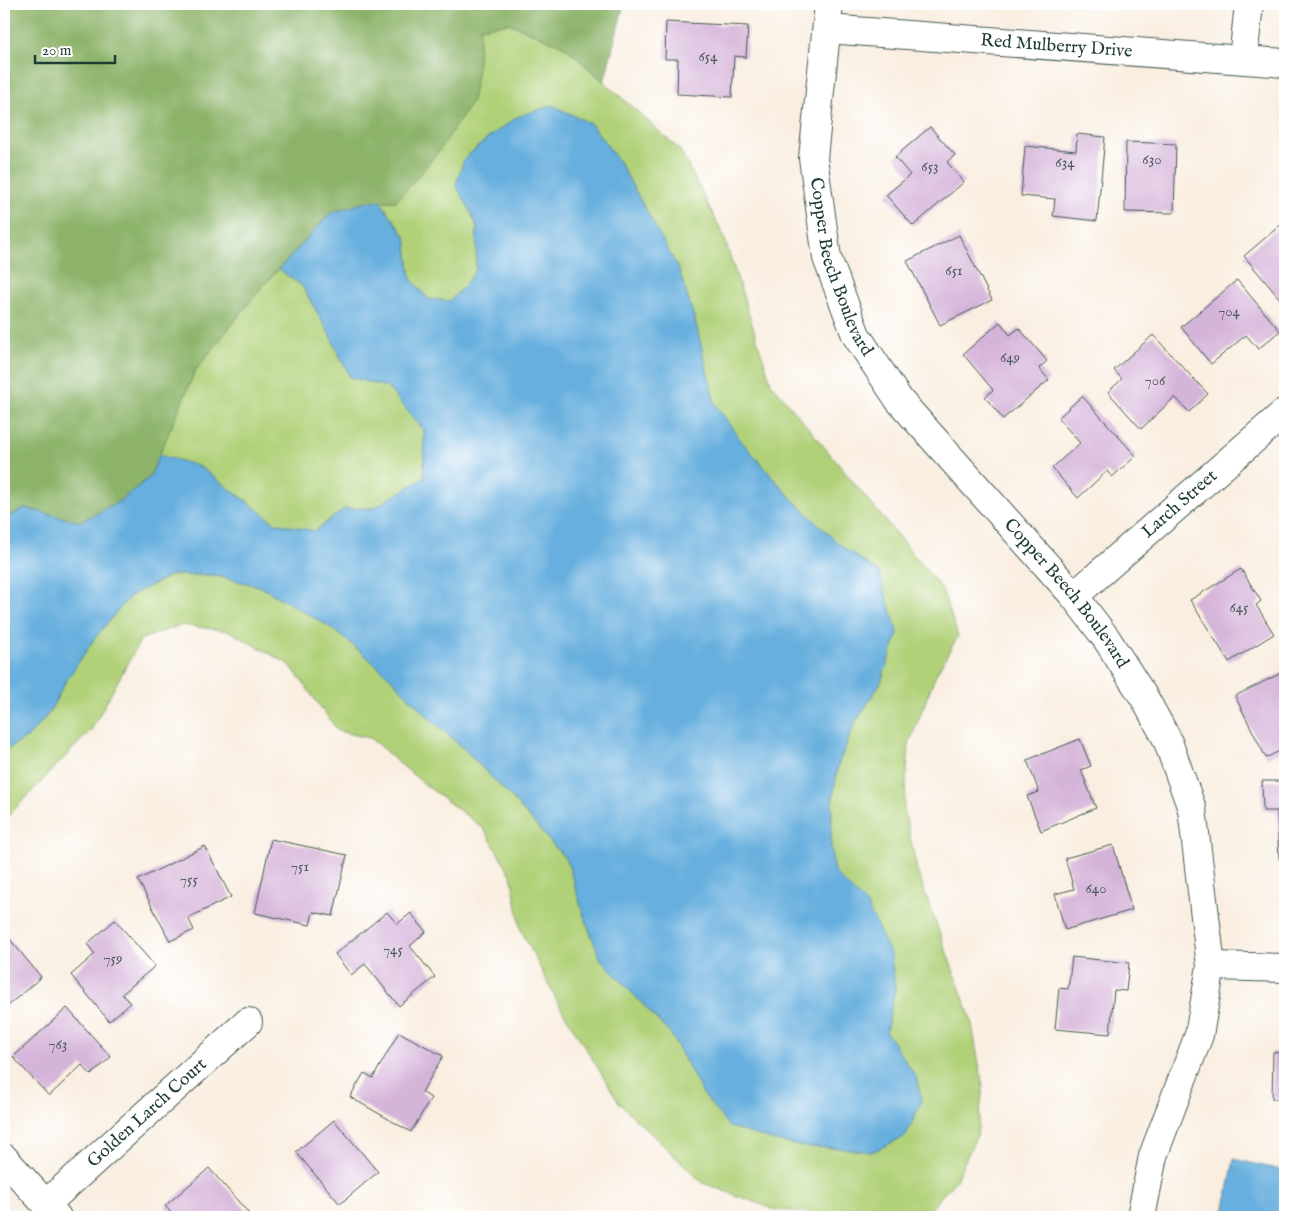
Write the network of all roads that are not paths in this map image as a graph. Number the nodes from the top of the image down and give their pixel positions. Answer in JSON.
{"nodes":[{"id":1,"x":1248,"y":4,"type":"edge"},
{"id":2,"x":828,"y":16,"type":"edge"},
{"id":3,"x":1243,"y":59,"type":"junction"},
{"id":4,"x":1285,"y":63,"type":"edge"},
{"id":5,"x":1285,"y":412,"type":"edge"},
{"id":6,"x":1074,"y":596,"type":"junction"},
{"id":7,"x":1211,"y":966,"type":"junction"},
{"id":8,"x":1285,"y":968,"type":"edge"},
{"id":9,"x":248,"y":1022,"type":"dead end"},
{"id":10,"x":4,"y":1158,"type":"edge"},
{"id":11,"x":51,"y":1210,"type":"edge"},
{"id":12,"x":1141,"y":1217,"type":"edge"}],
"edges":[{"from":1,"to":3,"type":"street"},
{"from":2,"to":3,"type":"street","name":"Red Mulberry Drive"},
{"from":2,"to":6,"type":"street","name":"Copper Beech Boulevard"},
{"from":3,"to":4,"type":"street","name":"Red Mulberry Drive"},
{"from":5,"to":6,"type":"street","name":"Larch Street"},
{"from":6,"to":7,"type":"street","name":"Copper Beech Boulevard"},
{"from":7,"to":8,"type":"street"},
{"from":7,"to":12,"type":"street","name":"Copper Beech Boulevard"},
{"from":9,"to":11,"type":"street","name":"Golden Larch Court"},
{"from":10,"to":11,"type":"street"}]}
